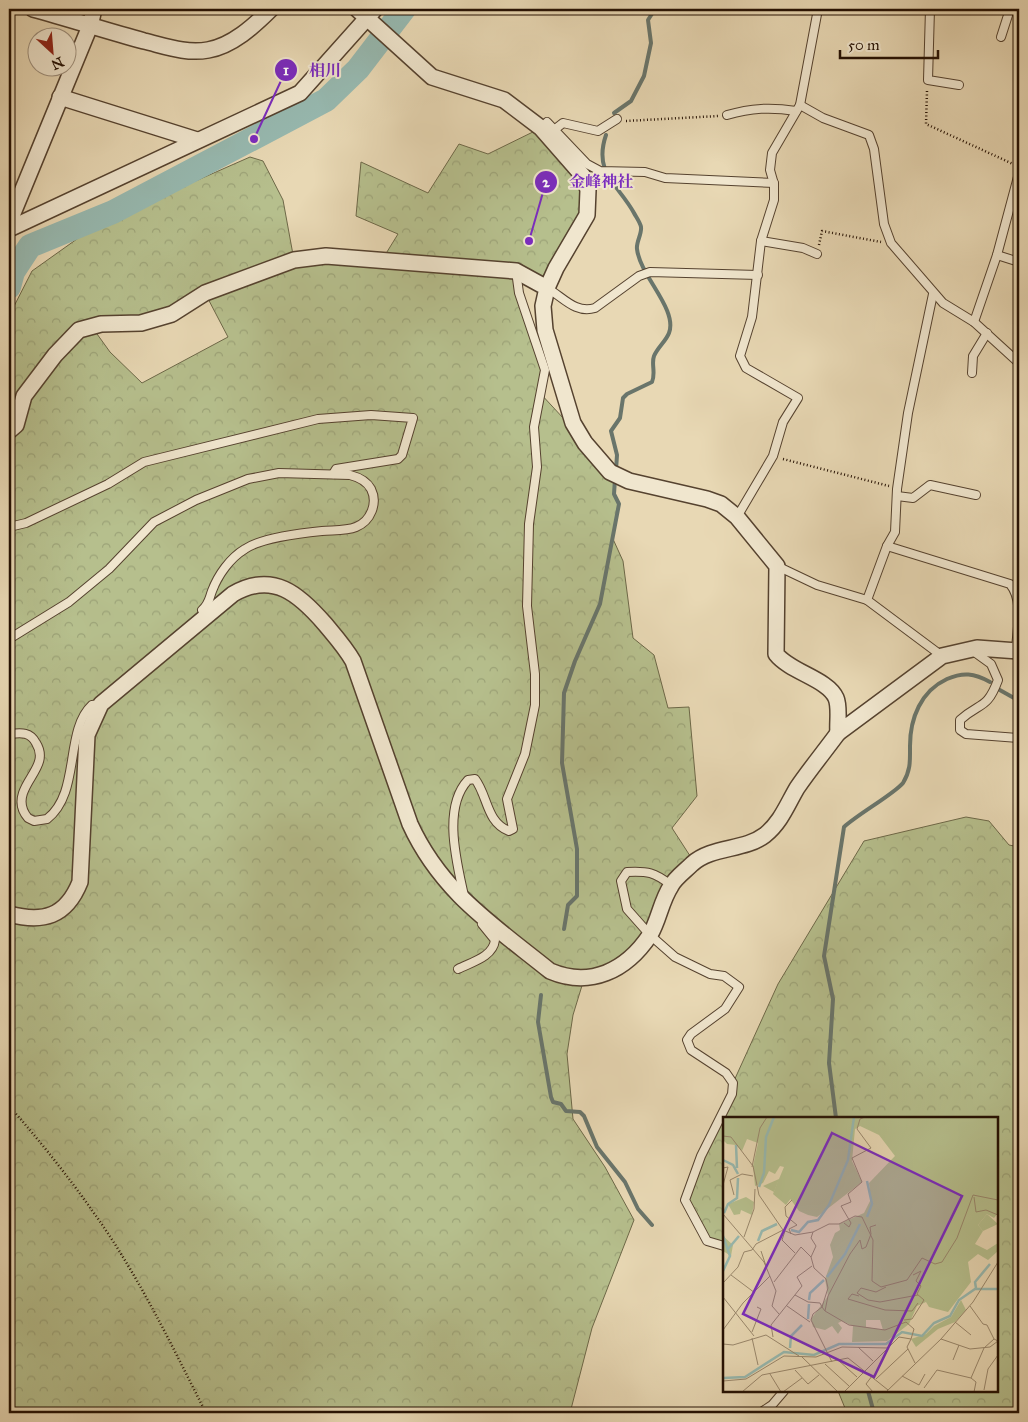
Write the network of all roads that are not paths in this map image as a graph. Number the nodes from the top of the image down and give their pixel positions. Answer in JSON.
{"nodes":[{"id":1,"x":33,"y":9,"type":"edge"},
{"id":2,"x":94,"y":9,"type":"edge"},
{"id":3,"x":271,"y":9,"type":"edge"},
{"id":4,"x":818,"y":9,"type":"edge"},
{"id":5,"x":930,"y":9,"type":"edge"},
{"id":6,"x":1010,"y":9,"type":"edge"},
{"id":7,"x":368,"y":15,"type":"edge"},
{"id":8,"x":90,"y":26,"type":"junction"},
{"id":9,"x":1001,"y":37,"type":"dead end"},
{"id":10,"x":959,"y":85,"type":"dead end"},
{"id":11,"x":60,"y":97,"type":"junction"},
{"id":12,"x":798,"y":108,"type":"junction"},
{"id":13,"x":727,"y":115,"type":"road end"},
{"id":14,"x":617,"y":119,"type":"road end"},
{"id":15,"x":548,"y":129,"type":"junction"},
{"id":16,"x":197,"y":140,"type":"junction"},
{"id":17,"x":1019,"y":173,"type":"edge"},
{"id":18,"x":774,"y":183,"type":"junction"},
{"id":19,"x":9,"y":223,"type":"edge"},
{"id":20,"x":9,"y":229,"type":"edge"},
{"id":21,"x":761,"y":241,"type":"junction"},
{"id":22,"x":818,"y":254,"type":"road end"},
{"id":23,"x":997,"y":255,"type":"junction"},
{"id":24,"x":1019,"y":262,"type":"edge"},
{"id":25,"x":516,"y":271,"type":"junction"},
{"id":26,"x":758,"y":275,"type":"junction"},
{"id":27,"x":547,"y":288,"type":"junction"},
{"id":28,"x":933,"y":294,"type":"junction"},
{"id":29,"x":974,"y":322,"type":"junction"},
{"id":30,"x":987,"y":334,"type":"junction"},
{"id":31,"x":1019,"y":363,"type":"edge"},
{"id":32,"x":972,"y":373,"type":"dead end"},
{"id":33,"x":9,"y":431,"type":"edge"},
{"id":34,"x":333,"y":474,"type":"junction"},
{"id":35,"x":897,"y":492,"type":"junction"},
{"id":36,"x":976,"y":494,"type":"dead end"},
{"id":37,"x":737,"y":517,"type":"junction"},
{"id":38,"x":9,"y":527,"type":"edge"},
{"id":39,"x":886,"y":546,"type":"junction"},
{"id":40,"x":777,"y":566,"type":"junction"},
{"id":41,"x":867,"y":600,"type":"junction"},
{"id":42,"x":205,"y":616,"type":"junction"},
{"id":43,"x":9,"y":639,"type":"edge"},
{"id":44,"x":971,"y":650,"type":"junction"},
{"id":45,"x":1018,"y":651,"type":"edge"},
{"id":46,"x":942,"y":656,"type":"junction"},
{"id":47,"x":101,"y":704,"type":"junction"},
{"id":48,"x":838,"y":733,"type":"junction"},
{"id":49,"x":9,"y":734,"type":"edge"},
{"id":50,"x":1019,"y":738,"type":"edge"},
{"id":51,"x":671,"y":885,"type":"junction"},
{"id":52,"x":465,"y":903,"type":"junction"},
{"id":53,"x":9,"y":914,"type":"edge"},
{"id":54,"x":650,"y":935,"type":"junction"},
{"id":55,"x":458,"y":969,"type":"dead end"},
{"id":56,"x":723,"y":1246,"type":"edge"},
{"id":57,"x":783,"y":1392,"type":"edge"},
{"id":58,"x":760,"y":1413,"type":"edge"}],
"edges":[{"from":1,"to":8,"type":"street"},
{"from":2,"to":8,"type":"street"},
{"from":3,"to":8,"type":"street"},
{"from":4,"to":12,"type":"lane"},
{"from":5,"to":10,"type":"lane"},
{"from":6,"to":9,"type":"lane"},
{"from":7,"to":15,"type":"street"},
{"from":7,"to":16,"type":"street"},
{"from":8,"to":11,"type":"street"},
{"from":11,"to":16,"type":"street"},
{"from":11,"to":19,"type":"street"},
{"from":12,"to":13,"type":"lane"},
{"from":12,"to":18,"type":"lane"},
{"from":12,"to":28,"type":"lane"},
{"from":14,"to":15,"type":"lane"},
{"from":15,"to":18,"type":"lane"},
{"from":15,"to":27,"type":"street"},
{"from":16,"to":20,"type":"street"},
{"from":17,"to":23,"type":"lane"},
{"from":18,"to":21,"type":"lane"},
{"from":21,"to":22,"type":"lane"},
{"from":21,"to":26,"type":"lane"},
{"from":23,"to":24,"type":"lane"},
{"from":23,"to":29,"type":"lane"},
{"from":25,"to":27,"type":"street"},
{"from":25,"to":33,"type":"street"},
{"from":25,"to":52,"type":"lane"},
{"from":26,"to":27,"type":"lane"},
{"from":26,"to":37,"type":"lane"},
{"from":27,"to":37,"type":"street"},
{"from":28,"to":29,"type":"lane"},
{"from":28,"to":35,"type":"lane"},
{"from":29,"to":30,"type":"lane"},
{"from":30,"to":31,"type":"lane"},
{"from":30,"to":32,"type":"lane"},
{"from":34,"to":38,"type":"lane"},
{"from":34,"to":42,"type":"lane"},
{"from":34,"to":43,"type":"lane"},
{"from":35,"to":36,"type":"lane"},
{"from":35,"to":39,"type":"lane"},
{"from":37,"to":40,"type":"street"},
{"from":39,"to":41,"type":"lane"},
{"from":39,"to":45,"type":"lane"},
{"from":40,"to":41,"type":"lane"},
{"from":40,"to":48,"type":"street"},
{"from":41,"to":46,"type":"lane"},
{"from":42,"to":47,"type":"street"},
{"from":42,"to":52,"type":"street"},
{"from":44,"to":45,"type":"street"},
{"from":44,"to":46,"type":"street"},
{"from":44,"to":50,"type":"lane"},
{"from":46,"to":48,"type":"street"},
{"from":47,"to":49,"type":"lane"},
{"from":47,"to":53,"type":"street"},
{"from":48,"to":51,"type":"street"},
{"from":51,"to":54,"type":"street"},
{"from":51,"to":54,"type":"lane"},
{"from":52,"to":54,"type":"street"},
{"from":52,"to":55,"type":"lane"},
{"from":54,"to":56,"type":"lane"},
{"from":57,"to":58,"type":"lane"}]}
